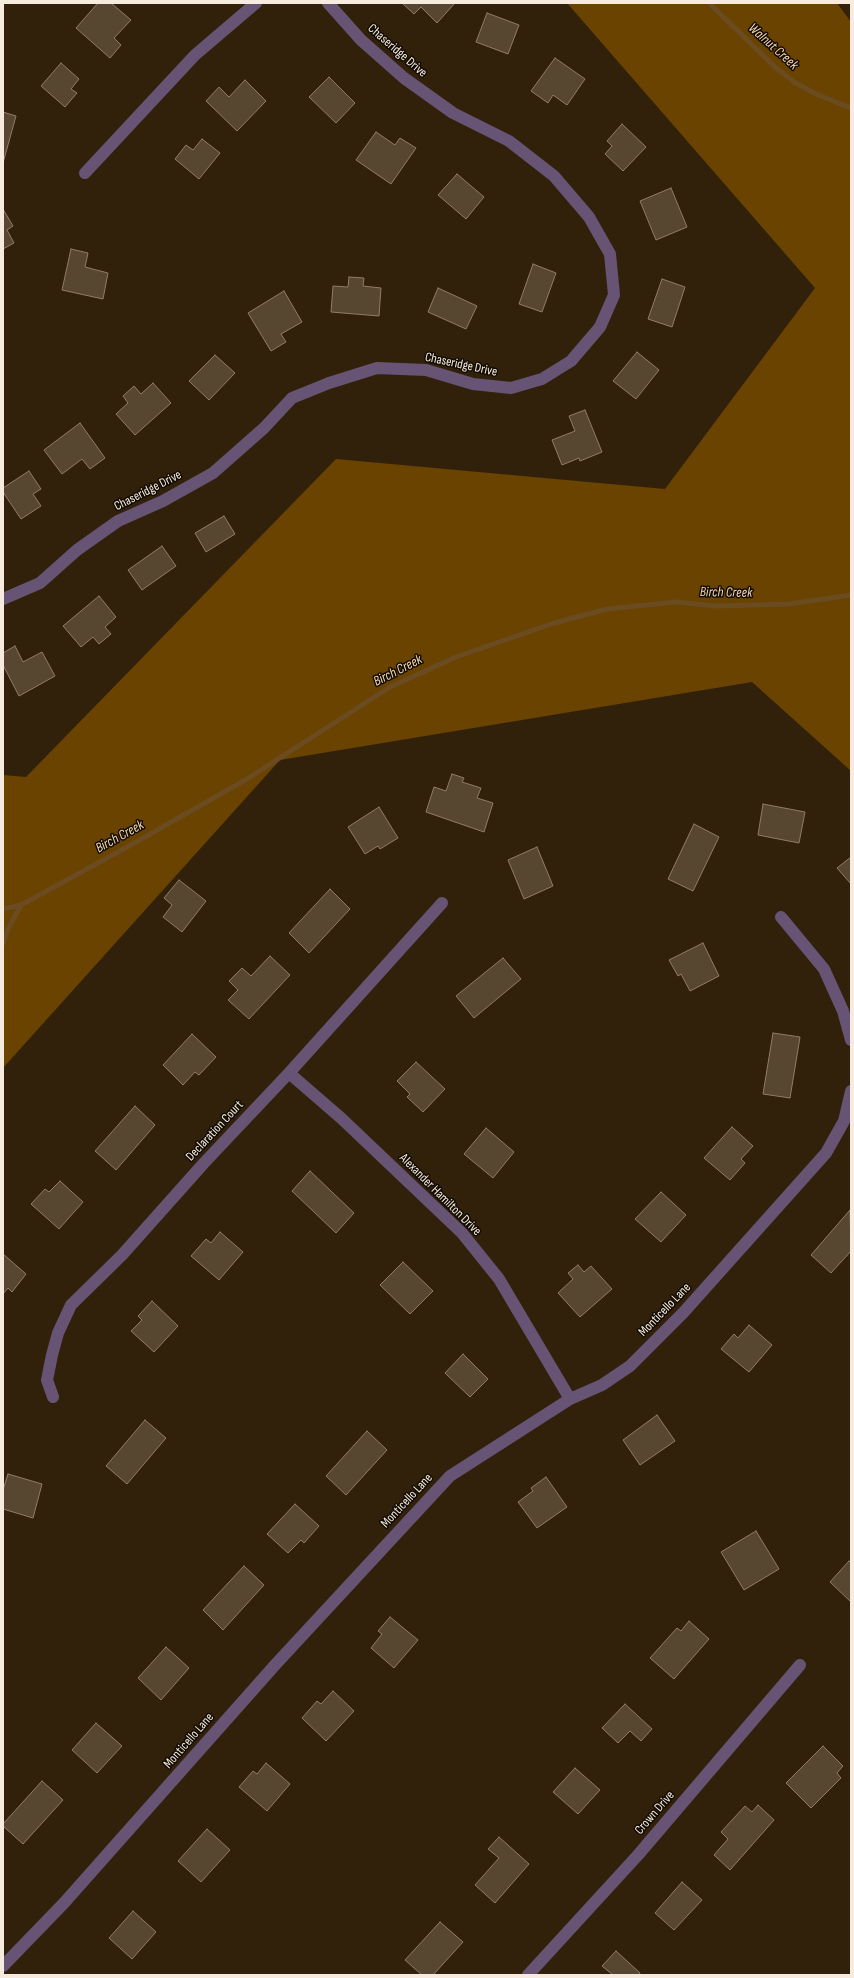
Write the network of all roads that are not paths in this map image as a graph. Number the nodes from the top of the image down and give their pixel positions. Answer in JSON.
{"nodes":[{"id":1,"x":256,"y":3,"type":"edge"},
{"id":2,"x":328,"y":3,"type":"edge"},
{"id":3,"x":85,"y":173,"type":"dead end"},
{"id":4,"x":3,"y":599,"type":"edge"},
{"id":5,"x":442,"y":903,"type":"dead end"},
{"id":6,"x":781,"y":917,"type":"dead end"},
{"id":7,"x":851,"y":1040,"type":"edge"},
{"id":8,"x":290,"y":1073,"type":"junction"},
{"id":9,"x":851,"y":1091,"type":"edge"},
{"id":10,"x":53,"y":1396,"type":"dead end"},
{"id":11,"x":570,"y":1399,"type":"junction"},
{"id":12,"x":800,"y":1665,"type":"dead end"},
{"id":13,"x":3,"y":1966,"type":"edge"},
{"id":14,"x":528,"y":1975,"type":"edge"}],
"edges":[{"from":1,"to":3,"type":"street"},
{"from":2,"to":4,"type":"street","name":"Chaseridge Drive"},
{"from":5,"to":8,"type":"street","name":"Declaration Court"},
{"from":6,"to":7,"type":"street"},
{"from":8,"to":10,"type":"street","name":"Declaration Court"},
{"from":8,"to":11,"type":"street","name":"Alexander Hamilton Drive"},
{"from":9,"to":11,"type":"street","name":"Monticello Lane"},
{"from":11,"to":13,"type":"street","name":"Monticello Lane"},
{"from":12,"to":14,"type":"street","name":"Crown Drive"}]}
